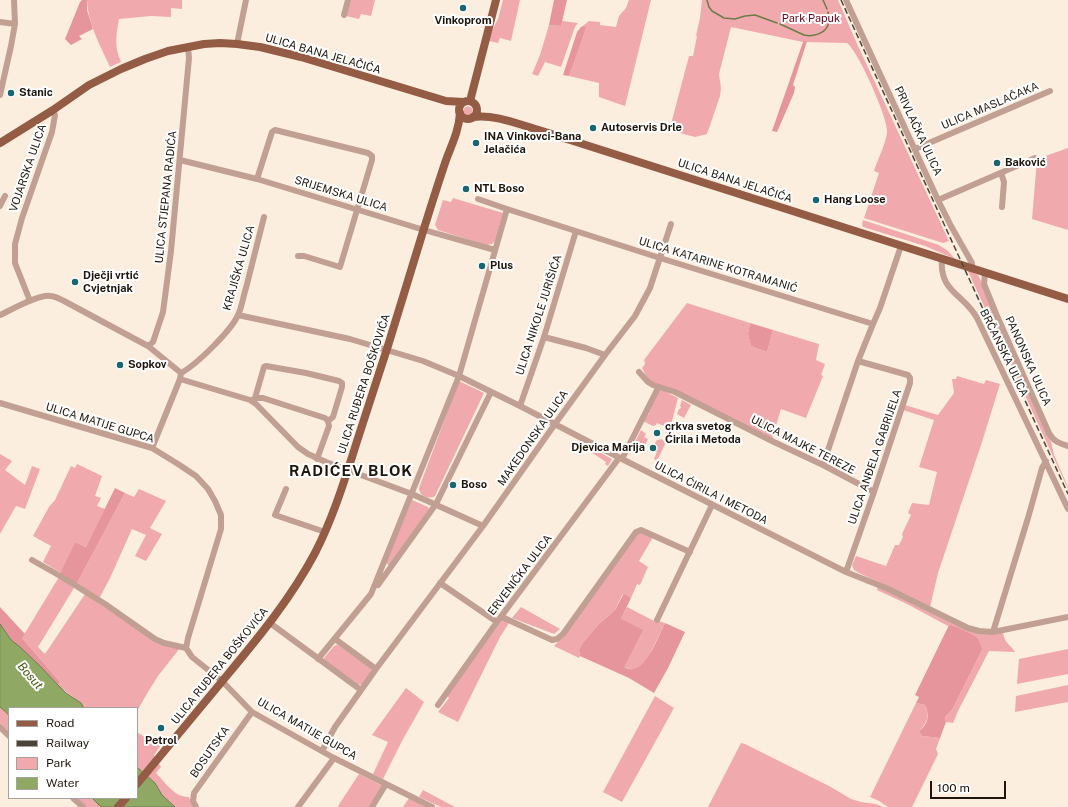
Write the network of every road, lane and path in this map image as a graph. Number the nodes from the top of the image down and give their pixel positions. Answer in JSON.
{"nodes":[{"id":1,"x":14,"y":0,"type":"edge"},
{"id":2,"x":246,"y":0,"type":"edge"},
{"id":3,"x":348,"y":0,"type":"edge"},
{"id":4,"x":496,"y":0,"type":"edge"},
{"id":5,"x":846,"y":0,"type":"edge"},
{"id":6,"x":344,"y":15,"type":"dead end"},
{"id":7,"x":0,"y":22,"type":"edge"},
{"id":8,"x":15,"y":24,"type":"junction"},
{"id":9,"x":237,"y":44,"type":"junction"},
{"id":10,"x":188,"y":47,"type":"junction"},
{"id":11,"x":1050,"y":91,"type":"dead end"},
{"id":12,"x":0,"y":95,"type":"edge"},
{"id":13,"x":466,"y":107,"type":"junction"},
{"id":14,"x":53,"y":110,"type":"junction"},
{"id":15,"x":472,"y":118,"type":"junction"},
{"id":16,"x":501,"y":119,"type":"junction"},
{"id":17,"x":456,"y":134,"type":"junction"},
{"id":18,"x":0,"y":143,"type":"edge"},
{"id":19,"x":915,"y":149,"type":"junction"},
{"id":20,"x":1035,"y":158,"type":"dead end"},
{"id":21,"x":180,"y":160,"type":"junction"},
{"id":22,"x":1001,"y":173,"type":"junction"},
{"id":23,"x":257,"y":179,"type":"junction"},
{"id":24,"x":5,"y":196,"type":"dead end"},
{"id":25,"x":478,"y":199,"type":"dead end"},
{"id":26,"x":938,"y":200,"type":"junction"},
{"id":27,"x":0,"y":206,"type":"edge"},
{"id":28,"x":1002,"y":208,"type":"dead end"},
{"id":29,"x":357,"y":209,"type":"junction"},
{"id":30,"x":507,"y":209,"type":"junction"},
{"id":31,"x":264,"y":217,"type":"dead end"},
{"id":32,"x":671,"y":224,"type":"dead end"},
{"id":33,"x":424,"y":230,"type":"junction"},
{"id":34,"x":576,"y":231,"type":"junction"},
{"id":35,"x":901,"y":246,"type":"junction"},
{"id":36,"x":495,"y":250,"type":"junction"},
{"id":37,"x":298,"y":256,"type":"dead end"},
{"id":38,"x":660,"y":258,"type":"junction"},
{"id":39,"x":942,"y":259,"type":"junction"},
{"id":40,"x":972,"y":268,"type":"junction"},
{"id":41,"x":984,"y":272,"type":"junction"},
{"id":42,"x":1068,"y":298,"type":"edge"},
{"id":43,"x":30,"y":301,"type":"junction"},
{"id":44,"x":0,"y":315,"type":"edge"},
{"id":45,"x":238,"y":315,"type":"junction"},
{"id":46,"x":873,"y":324,"type":"junction"},
{"id":47,"x":544,"y":337,"type":"junction"},
{"id":48,"x":148,"y":346,"type":"junction"},
{"id":49,"x":387,"y":349,"type":"junction"},
{"id":50,"x":605,"y":355,"type":"junction"},
{"id":51,"x":858,"y":361,"type":"junction"},
{"id":52,"x":639,"y":372,"type":"dead end"},
{"id":53,"x":180,"y":376,"type":"junction"},
{"id":54,"x":459,"y":376,"type":"junction"},
{"id":55,"x":658,"y":388,"type":"junction"},
{"id":56,"x":491,"y":392,"type":"junction"},
{"id":57,"x":253,"y":399,"type":"junction"},
{"id":58,"x":0,"y":403,"type":"edge"},
{"id":59,"x":520,"y":406,"type":"junction"},
{"id":60,"x":328,"y":421,"type":"junction"},
{"id":61,"x":555,"y":424,"type":"junction"},
{"id":62,"x":1068,"y":446,"type":"edge"},
{"id":63,"x":152,"y":448,"type":"junction"},
{"id":64,"x":620,"y":458,"type":"junction"},
{"id":65,"x":317,"y":459,"type":"junction"},
{"id":66,"x":1046,"y":461,"type":"junction"},
{"id":67,"x":823,"y":465,"type":"junction"},
{"id":68,"x":348,"y":470,"type":"junction"},
{"id":69,"x":286,"y":489,"type":"dead end"},
{"id":70,"x":874,"y":492,"type":"junction"},
{"id":71,"x":412,"y":494,"type":"junction"},
{"id":72,"x":436,"y":504,"type":"junction"},
{"id":73,"x":712,"y":505,"type":"junction"},
{"id":74,"x":1068,"y":509,"type":"edge"},
{"id":75,"x":483,"y":526,"type":"junction"},
{"id":76,"x":325,"y":532,"type":"junction"},
{"id":77,"x":690,"y":552,"type":"junction"},
{"id":78,"x":32,"y":560,"type":"dead end"},
{"id":79,"x":846,"y":572,"type":"junction"},
{"id":80,"x":440,"y":583,"type":"junction"},
{"id":81,"x":371,"y":594,"type":"junction"},
{"id":82,"x":1068,"y":617,"type":"edge"},
{"id":83,"x":499,"y":620,"type":"junction"},
{"id":84,"x":657,"y":620,"type":"dead end"},
{"id":85,"x":270,"y":623,"type":"junction"},
{"id":86,"x":993,"y":632,"type":"junction"},
{"id":87,"x":335,"y":639,"type":"junction"},
{"id":88,"x":186,"y":648,"type":"junction"},
{"id":89,"x":318,"y":659,"type":"junction"},
{"id":90,"x":376,"y":669,"type":"junction"},
{"id":91,"x":222,"y":681,"type":"junction"},
{"id":92,"x":361,"y":690,"type":"junction"},
{"id":93,"x":438,"y":705,"type":"dead end"},
{"id":94,"x":252,"y":712,"type":"junction"},
{"id":95,"x":0,"y":728,"type":"edge"},
{"id":96,"x":8,"y":735,"type":"edge"},
{"id":97,"x":322,"y":751,"type":"junction"},
{"id":98,"x":334,"y":758,"type":"junction"},
{"id":99,"x":138,"y":783,"type":"edge"},
{"id":100,"x":386,"y":784,"type":"junction"},
{"id":101,"x":74,"y":799,"type":"edge"},
{"id":102,"x":125,"y":799,"type":"edge"},
{"id":103,"x":82,"y":807,"type":"edge"},
{"id":104,"x":118,"y":807,"type":"edge"},
{"id":105,"x":196,"y":807,"type":"edge"},
{"id":106,"x":298,"y":807,"type":"edge"},
{"id":107,"x":372,"y":807,"type":"edge"},
{"id":108,"x":432,"y":807,"type":"edge"}],
"edges":[{"from":1,"to":8,"type":"street"},
{"from":2,"to":9,"type":"street"},
{"from":3,"to":6,"type":"street"},
{"from":4,"to":13,"type":"main road"},
{"from":5,"to":19,"type":"street","name":"PRIVLAČKA ULICA"},
{"from":7,"to":8,"type":"street"},
{"from":8,"to":12,"type":"street"},
{"from":9,"to":10,"type":"main road","name":"ULICA BANA JELAČIĆA"},
{"from":9,"to":13,"type":"main road","name":"ULICA BANA JELAČIĆA"},
{"from":10,"to":14,"type":"main road","name":"ULICA BANA JELAČIĆA"},
{"from":10,"to":21,"type":"street","name":"ULICA STJEPANA RADIĆA"},
{"from":11,"to":19,"type":"street","name":"ULICA MASLAČAKA"},
{"from":13,"to":15,"type":"main road"},
{"from":13,"to":15,"type":"main road","name":"ULICA BANA JELAČIĆA"},
{"from":13,"to":16,"type":"main road","name":"ULICA BANA JELAČIĆA"},
{"from":13,"to":17,"type":"main road","name":"ULICA RUĐERA BOŠKOVIĆA"},
{"from":14,"to":18,"type":"main road","name":"ULICA BANA JELAČIĆA"},
{"from":14,"to":43,"type":"street","name":"VOJARSKA ULICA"},
{"from":15,"to":16,"type":"main road","name":"ULICA BANA JELAČIĆA"},
{"from":15,"to":17,"type":"main road","name":"ULICA RUĐERA BOŠKOVIĆA"},
{"from":16,"to":35,"type":"main road","name":"ULICA BANA JELAČIĆA"},
{"from":17,"to":33,"type":"main road","name":"ULICA RUĐERA BOŠKOVIĆA"},
{"from":19,"to":26,"type":"street","name":"PRIVLAČKA ULICA"},
{"from":20,"to":22,"type":"street"},
{"from":21,"to":23,"type":"street","name":"SRIJEMSKA ULICA"},
{"from":21,"to":48,"type":"street","name":"ULICA STJEPANA RADIĆA"},
{"from":22,"to":26,"type":"street"},
{"from":22,"to":28,"type":"street"},
{"from":23,"to":29,"type":"street","name":"SRIJEMSKA ULICA"},
{"from":23,"to":29,"type":"street"},
{"from":24,"to":27,"type":"street"},
{"from":25,"to":30,"type":"street","name":"ULICA KATARINE KOTRAMANIĆ"},
{"from":26,"to":40,"type":"street","name":"PRIVLAČKA ULICA"},
{"from":29,"to":33,"type":"street","name":"SRIJEMSKA ULICA"},
{"from":29,"to":37,"type":"street"},
{"from":30,"to":34,"type":"street","name":"ULICA KATARINE KOTRAMANIĆ"},
{"from":30,"to":36,"type":"street"},
{"from":31,"to":45,"type":"street","name":"KRAJIŠKA ULICA"},
{"from":32,"to":38,"type":"street","name":"MAKEDONSKA ULICA"},
{"from":33,"to":36,"type":"street","name":"SRIJEMSKA ULICA"},
{"from":33,"to":49,"type":"main road","name":"ULICA RUĐERA BOŠKOVIĆA"},
{"from":34,"to":38,"type":"street","name":"ULICA KATARINE KOTRAMANIĆ"},
{"from":34,"to":47,"type":"street","name":"ULICA NIKOLE JURIŠIĆA"},
{"from":35,"to":39,"type":"main road","name":"ULICA BANA JELAČIĆA"},
{"from":35,"to":46,"type":"street"},
{"from":36,"to":54,"type":"street"},
{"from":38,"to":46,"type":"street","name":"ULICA KATARINE KOTRAMANIĆ"},
{"from":38,"to":50,"type":"street","name":"MAKEDONSKA ULICA"},
{"from":39,"to":40,"type":"main road","name":"ULICA BANA JELAČIĆA"},
{"from":39,"to":66,"type":"street","name":"BRČANSKA ULICA"},
{"from":40,"to":41,"type":"main road","name":"ULICA BANA JELAČIĆA"},
{"from":41,"to":42,"type":"main road","name":"ULICA BANA JELAČIĆA"},
{"from":41,"to":62,"type":"street","name":"PANONSKA ULICA"},
{"from":43,"to":44,"type":"street"},
{"from":43,"to":48,"type":"street"},
{"from":45,"to":49,"type":"street","name":"ULICA ĆIRILA I METODA"},
{"from":45,"to":53,"type":"street","name":"KRAJIŠKA ULICA"},
{"from":46,"to":51,"type":"street"},
{"from":47,"to":50,"type":"street"},
{"from":47,"to":59,"type":"street","name":"ULICA NIKOLE JURIŠIĆA"},
{"from":48,"to":53,"type":"street"},
{"from":49,"to":54,"type":"street","name":"ULICA ĆIRILA I METODA"},
{"from":49,"to":68,"type":"main road","name":"ULICA RUĐERA BOŠKOVIĆA"},
{"from":50,"to":61,"type":"street","name":"MAKEDONSKA ULICA"},
{"from":51,"to":67,"type":"street"},
{"from":51,"to":70,"type":"street","name":"ULICA ANĐELA GABRIJELA"},
{"from":52,"to":55,"type":"street","name":"ULICA MAJKE TEREZE"},
{"from":53,"to":57,"type":"street"},
{"from":53,"to":63,"type":"street"},
{"from":54,"to":56,"type":"street","name":"ULICA ĆIRILA I METODA"},
{"from":54,"to":71,"type":"street"},
{"from":55,"to":64,"type":"street","name":"ERVENIČKA ULICA"},
{"from":55,"to":67,"type":"street","name":"ULICA MAJKE TEREZE"},
{"from":56,"to":59,"type":"street","name":"ULICA ĆIRILA I METODA"},
{"from":56,"to":72,"type":"street"},
{"from":57,"to":60,"type":"street"},
{"from":57,"to":60,"type":"street"},
{"from":57,"to":65,"type":"street"},
{"from":58,"to":63,"type":"street","name":"ULICA MATIJE GUPCA"},
{"from":59,"to":61,"type":"street","name":"ULICA ĆIRILA I METODA"},
{"from":60,"to":65,"type":"street"},
{"from":61,"to":64,"type":"street","name":"ULICA ĆIRILA I METODA"},
{"from":61,"to":75,"type":"street","name":"MAKEDONSKA ULICA"},
{"from":63,"to":88,"type":"street","name":"ULICA MATIJE GUPCA"},
{"from":64,"to":73,"type":"street","name":"ULICA ĆIRILA I METODA"},
{"from":64,"to":83,"type":"street","name":"ERVENIČKA ULICA"},
{"from":65,"to":68,"type":"street"},
{"from":66,"to":74,"type":"street","name":"BRČANSKA ULICA"},
{"from":66,"to":86,"type":"street"},
{"from":67,"to":70,"type":"street","name":"ULICA MAJKE TEREZE"},
{"from":68,"to":71,"type":"street"},
{"from":68,"to":76,"type":"main road","name":"ULICA RUĐERA BOŠKOVIĆA"},
{"from":69,"to":76,"type":"street"},
{"from":70,"to":79,"type":"street","name":"ULICA ANĐELA GABRIJELA"},
{"from":71,"to":72,"type":"street"},
{"from":71,"to":81,"type":"street"},
{"from":72,"to":75,"type":"street"},
{"from":72,"to":81,"type":"street"},
{"from":73,"to":77,"type":"street"},
{"from":73,"to":79,"type":"street","name":"ULICA ĆIRILA I METODA"},
{"from":75,"to":80,"type":"street","name":"MAKEDONSKA ULICA"},
{"from":76,"to":85,"type":"main road","name":"ULICA RUĐERA BOŠKOVIĆA"},
{"from":77,"to":83,"type":"street"},
{"from":77,"to":84,"type":"street"},
{"from":78,"to":88,"type":"street"},
{"from":79,"to":86,"type":"street","name":"ULICA ĆIRILA I METODA"},
{"from":80,"to":83,"type":"street"},
{"from":80,"to":90,"type":"street","name":"MAKEDONSKA ULICA"},
{"from":81,"to":87,"type":"street"},
{"from":82,"to":86,"type":"street","name":"ULICA ĆIRILA I METODA"},
{"from":83,"to":93,"type":"street","name":"ERVENIČKA ULICA"},
{"from":85,"to":89,"type":"street"},
{"from":85,"to":91,"type":"main road","name":"ULICA RUĐERA BOŠKOVIĆA"},
{"from":87,"to":89,"type":"street"},
{"from":87,"to":90,"type":"street"},
{"from":88,"to":91,"type":"street","name":"ULICA MATIJE GUPCA"},
{"from":89,"to":92,"type":"street"},
{"from":90,"to":92,"type":"street","name":"MAKEDONSKA ULICA"},
{"from":91,"to":94,"type":"street","name":"ULICA MATIJE GUPCA"},
{"from":91,"to":99,"type":"main road","name":"ULICA RUĐERA BOŠKOVIĆA"},
{"from":92,"to":97,"type":"street","name":"MAKEDONSKA ULICA"},
{"from":94,"to":97,"type":"street","name":"ULICA MATIJE GUPCA"},
{"from":94,"to":105,"type":"street","name":"BOSUTSKA"},
{"from":95,"to":96,"type":"street"},
{"from":97,"to":98,"type":"street","name":"ULICA MATIJE GUPCA"},
{"from":98,"to":100,"type":"street","name":"ULICA MATIJE GUPCA"},
{"from":98,"to":106,"type":"street"},
{"from":100,"to":107,"type":"street"},
{"from":100,"to":108,"type":"street","name":"ULICA MATIJE GUPCA"},
{"from":101,"to":103,"type":"street"},
{"from":102,"to":104,"type":"main road"}]}
